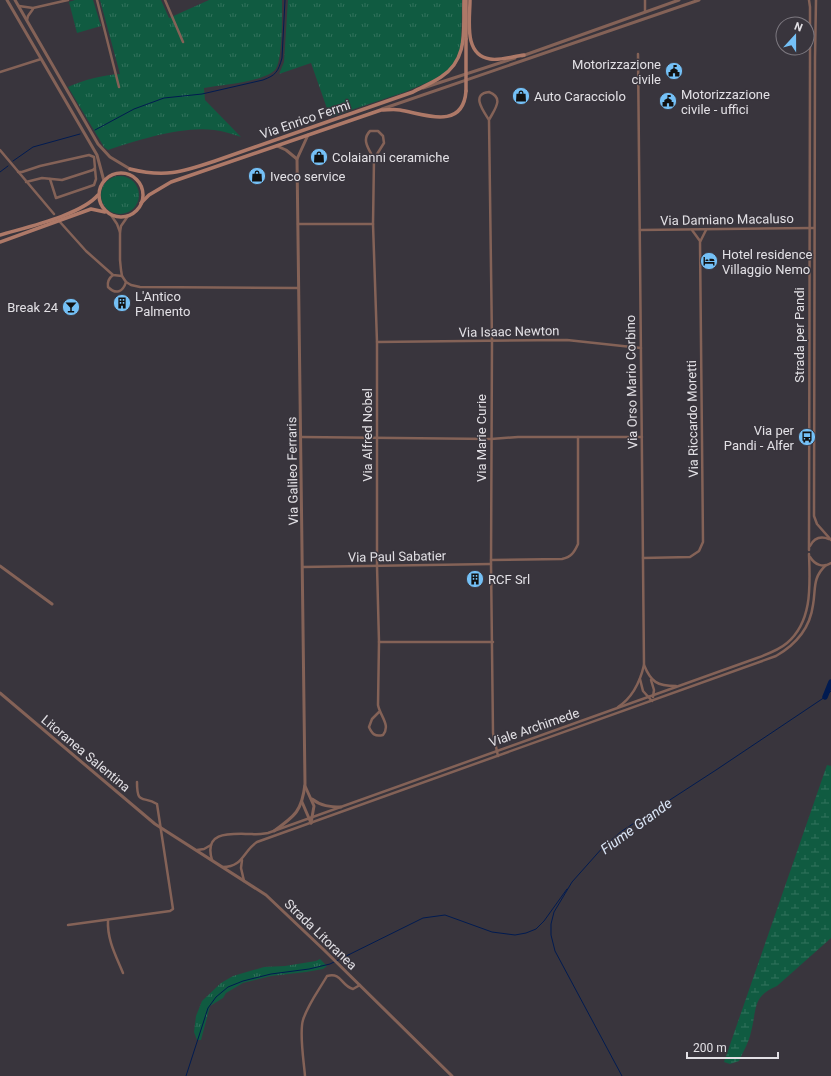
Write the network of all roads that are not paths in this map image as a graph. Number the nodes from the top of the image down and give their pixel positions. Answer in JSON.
{"nodes":[{"id":1,"x":8,"y":0,"type":"edge"},
{"id":2,"x":15,"y":0,"type":"edge"},
{"id":3,"x":68,"y":0,"type":"edge"},
{"id":4,"x":97,"y":0,"type":"edge"},
{"id":5,"x":165,"y":0,"type":"edge"},
{"id":6,"x":465,"y":0,"type":"edge"},
{"id":7,"x":470,"y":0,"type":"edge"},
{"id":8,"x":645,"y":0,"type":"edge"},
{"id":9,"x":679,"y":0,"type":"edge"},
{"id":10,"x":699,"y":0,"type":"edge"},
{"id":11,"x":809,"y":0,"type":"edge"},
{"id":12,"x":816,"y":0,"type":"edge"},
{"id":13,"x":19,"y":6,"type":"junction"},
{"id":14,"x":33,"y":8,"type":"junction"},
{"id":15,"x":645,"y":12,"type":"junction"},
{"id":16,"x":27,"y":20,"type":"junction"},
{"id":17,"x":183,"y":42,"type":"dead end"},
{"id":18,"x":638,"y":54,"type":"dead end"},
{"id":19,"x":524,"y":55,"type":"junction"},
{"id":20,"x":41,"y":59,"type":"junction"},
{"id":21,"x":0,"y":72,"type":"edge"},
{"id":22,"x":119,"y":87,"type":"dead end"},
{"id":23,"x":413,"y":92,"type":"junction"},
{"id":24,"x":381,"y":110,"type":"junction"},
{"id":25,"x":489,"y":120,"type":"junction"},
{"id":26,"x":308,"y":135,"type":"junction"},
{"id":27,"x":277,"y":146,"type":"junction"},
{"id":28,"x":0,"y":150,"type":"edge"},
{"id":29,"x":374,"y":158,"type":"junction"},
{"id":30,"x":297,"y":159,"type":"junction"},
{"id":31,"x":94,"y":169,"type":"junction"},
{"id":32,"x":130,"y":170,"type":"junction"},
{"id":33,"x":18,"y":172,"type":"junction"},
{"id":34,"x":122,"y":173,"type":"junction"},
{"id":35,"x":135,"y":178,"type":"junction"},
{"id":36,"x":50,"y":179,"type":"junction"},
{"id":37,"x":104,"y":180,"type":"junction"},
{"id":38,"x":26,"y":182,"type":"junction"},
{"id":39,"x":98,"y":195,"type":"junction"},
{"id":40,"x":142,"y":203,"type":"junction"},
{"id":41,"x":106,"y":212,"type":"junction"},
{"id":42,"x":54,"y":214,"type":"dead end"},
{"id":43,"x":111,"y":215,"type":"junction"},
{"id":44,"x":128,"y":216,"type":"junction"},
{"id":45,"x":60,"y":222,"type":"dead end"},
{"id":46,"x":297,"y":224,"type":"junction"},
{"id":47,"x":373,"y":224,"type":"junction"},
{"id":48,"x":809,"y":228,"type":"junction"},
{"id":49,"x":814,"y":228,"type":"junction"},
{"id":50,"x":640,"y":230,"type":"junction"},
{"id":51,"x":692,"y":230,"type":"junction"},
{"id":52,"x":706,"y":230,"type":"junction"},
{"id":53,"x":120,"y":232,"type":"junction"},
{"id":54,"x":0,"y":235,"type":"edge"},
{"id":55,"x":0,"y":242,"type":"edge"},
{"id":56,"x":700,"y":242,"type":"junction"},
{"id":57,"x":113,"y":275,"type":"junction"},
{"id":58,"x":122,"y":276,"type":"junction"},
{"id":59,"x":126,"y":282,"type":"junction"},
{"id":60,"x":298,"y":288,"type":"junction"},
{"id":61,"x":377,"y":342,"type":"junction"},
{"id":62,"x":492,"y":342,"type":"junction"},
{"id":63,"x":641,"y":348,"type":"junction"},
{"id":64,"x":301,"y":437,"type":"junction"},
{"id":65,"x":578,"y":437,"type":"junction"},
{"id":66,"x":642,"y":437,"type":"junction"},
{"id":67,"x":377,"y":438,"type":"junction"},
{"id":68,"x":491,"y":439,"type":"junction"},
{"id":69,"x":830,"y":540,"type":"edge"},
{"id":70,"x":809,"y":552,"type":"junction"},
{"id":71,"x":643,"y":558,"type":"junction"},
{"id":72,"x":491,"y":560,"type":"junction"},
{"id":73,"x":831,"y":563,"type":"edge"},
{"id":74,"x":491,"y":564,"type":"junction"},
{"id":75,"x":0,"y":566,"type":"edge"},
{"id":76,"x":377,"y":566,"type":"junction"},
{"id":77,"x":826,"y":566,"type":"junction"},
{"id":78,"x":303,"y":567,"type":"junction"},
{"id":79,"x":52,"y":604,"type":"dead end"},
{"id":80,"x":379,"y":642,"type":"junction"},
{"id":81,"x":493,"y":642,"type":"junction"},
{"id":82,"x":644,"y":665,"type":"junction"},
{"id":83,"x":640,"y":679,"type":"junction"},
{"id":84,"x":651,"y":679,"type":"junction"},
{"id":85,"x":678,"y":686,"type":"junction"},
{"id":86,"x":0,"y":694,"type":"edge"},
{"id":87,"x":653,"y":696,"type":"junction"},
{"id":88,"x":648,"y":698,"type":"junction"},
{"id":89,"x":652,"y":701,"type":"junction"},
{"id":90,"x":613,"y":710,"type":"junction"},
{"id":91,"x":379,"y":712,"type":"junction"},
{"id":92,"x":497,"y":751,"type":"junction"},
{"id":93,"x":498,"y":756,"type":"junction"},
{"id":94,"x":137,"y":782,"type":"dead end"},
{"id":95,"x":305,"y":784,"type":"junction"},
{"id":96,"x":312,"y":799,"type":"junction"},
{"id":97,"x":302,"y":802,"type":"junction"},
{"id":98,"x":341,"y":807,"type":"junction"},
{"id":99,"x":311,"y":818,"type":"junction"},
{"id":100,"x":311,"y":823,"type":"junction"},
{"id":101,"x":160,"y":828,"type":"junction"},
{"id":102,"x":274,"y":831,"type":"junction"},
{"id":103,"x":211,"y":845,"type":"junction"},
{"id":104,"x":196,"y":850,"type":"junction"},
{"id":105,"x":242,"y":859,"type":"junction"},
{"id":106,"x":212,"y":860,"type":"junction"},
{"id":107,"x":222,"y":867,"type":"junction"},
{"id":108,"x":244,"y":881,"type":"junction"},
{"id":109,"x":108,"y":920,"type":"junction"},
{"id":110,"x":68,"y":926,"type":"dead end"},
{"id":111,"x":123,"y":973,"type":"dead end"},
{"id":112,"x":360,"y":985,"type":"junction"},
{"id":113,"x":305,"y":1076,"type":"edge"},
{"id":114,"x":452,"y":1076,"type":"edge"}],
"edges":[{"from":1,"to":20,"type":"street"},
{"from":2,"to":13,"type":"street","name":"Via Enrico Fermi"},
{"from":3,"to":14,"type":"street"},
{"from":4,"to":22,"type":"street"},
{"from":5,"to":17,"type":"street"},
{"from":6,"to":23,"type":"main road"},
{"from":6,"to":24,"type":"main road","bridge":true},
{"from":7,"to":19,"type":"main road"},
{"from":8,"to":15,"type":"street"},
{"from":9,"to":15,"type":"street","name":"Via Enrico Fermi"},
{"from":10,"to":24,"type":"street","name":"Via Enrico Fermi"},
{"from":11,"to":48,"type":"street","name":"Strada per Pandi"},
{"from":12,"to":49,"type":"street","name":"Strada per Pandi"},
{"from":13,"to":14,"type":"street"},
{"from":13,"to":16,"type":"street","name":"Via Enrico Fermi"},
{"from":14,"to":16,"type":"street"},
{"from":15,"to":19,"type":"street","name":"Via Enrico Fermi"},
{"from":16,"to":32,"type":"street","name":"Via Enrico Fermi"},
{"from":18,"to":50,"type":"street","name":"Via Orso Mario Corbino"},
{"from":19,"to":23,"type":"street","name":"Via Enrico Fermi"},
{"from":20,"to":21,"type":"street"},
{"from":20,"to":37,"type":"street"},
{"from":23,"to":32,"type":"main road","name":"Via Enrico Fermi"},
{"from":24,"to":26,"type":"main road","name":"Via Enrico Fermi"},
{"from":25,"to":25,"type":"street","name":"Via Marie Curie"},
{"from":25,"to":62,"type":"street","name":"Via Marie Curie"},
{"from":26,"to":27,"type":"main road","name":"Via Enrico Fermi"},
{"from":26,"to":30,"type":"street"},
{"from":27,"to":30,"type":"street"},
{"from":27,"to":40,"type":"main road","name":"Via Enrico Fermi"},
{"from":28,"to":33,"type":"street"},
{"from":29,"to":29,"type":"street","name":"Via Alfred Nobel"},
{"from":29,"to":47,"type":"street","name":"Via Alfred Nobel"},
{"from":30,"to":46,"type":"street","name":"Via Galileo Ferraris"},
{"from":31,"to":33,"type":"street"},
{"from":31,"to":36,"type":"street"},
{"from":31,"to":36,"type":"street"},
{"from":32,"to":34,"type":"main road"},
{"from":32,"to":35,"type":"main road"},
{"from":33,"to":38,"type":"street"},
{"from":34,"to":35,"type":"main road"},
{"from":34,"to":37,"type":"main road"},
{"from":35,"to":40,"type":"main road"},
{"from":36,"to":38,"type":"street"},
{"from":37,"to":39,"type":"main road"},
{"from":38,"to":42,"type":"street"},
{"from":39,"to":41,"type":"main road"},
{"from":39,"to":54,"type":"main road"},
{"from":40,"to":44,"type":"main road"},
{"from":41,"to":43,"type":"main road"},
{"from":41,"to":55,"type":"main road"},
{"from":43,"to":44,"type":"main road"},
{"from":43,"to":53,"type":"street"},
{"from":44,"to":53,"type":"street"},
{"from":45,"to":57,"type":"street"},
{"from":46,"to":47,"type":"street"},
{"from":46,"to":60,"type":"street","name":"Via Galileo Ferraris"},
{"from":47,"to":61,"type":"street","name":"Via Alfred Nobel"},
{"from":48,"to":49,"type":"street","name":"Via Damiano Macaluso"},
{"from":48,"to":52,"type":"street","name":"Via Damiano Macaluso"},
{"from":48,"to":70,"type":"street","name":"Strada per Pandi"},
{"from":49,"to":69,"type":"street","name":"Strada per Pandi"},
{"from":50,"to":51,"type":"street","name":"Via Damiano Macaluso"},
{"from":50,"to":63,"type":"street","name":"Via Orso Mario Corbino"},
{"from":51,"to":52,"type":"street","name":"Via Damiano Macaluso"},
{"from":51,"to":56,"type":"street"},
{"from":52,"to":56,"type":"street","name":"Via Riccardo Moretti"},
{"from":53,"to":58,"type":"street"},
{"from":56,"to":71,"type":"street","name":"Via Riccardo Moretti"},
{"from":57,"to":58,"type":"street"},
{"from":57,"to":59,"type":"street"},
{"from":58,"to":59,"type":"street"},
{"from":59,"to":60,"type":"street"},
{"from":60,"to":64,"type":"street","name":"Via Galileo Ferraris"},
{"from":61,"to":62,"type":"street","name":"Via Isaac Newton"},
{"from":61,"to":67,"type":"street","name":"Via Alfred Nobel"},
{"from":62,"to":63,"type":"street","name":"Via Isaac Newton"},
{"from":62,"to":68,"type":"street","name":"Via Marie Curie"},
{"from":63,"to":66,"type":"street","name":"Via Orso Mario Corbino"},
{"from":64,"to":67,"type":"street"},
{"from":64,"to":78,"type":"street","name":"Via Galileo Ferraris"},
{"from":65,"to":66,"type":"street"},
{"from":65,"to":68,"type":"street"},
{"from":65,"to":72,"type":"street"},
{"from":66,"to":71,"type":"street","name":"Via Orso Mario Corbino"},
{"from":67,"to":68,"type":"street"},
{"from":67,"to":76,"type":"street","name":"Via Alfred Nobel"},
{"from":68,"to":72,"type":"street","name":"Via Marie Curie"},
{"from":69,"to":70,"type":"street","name":"Strada per Pandi"},
{"from":70,"to":77,"type":"street"},
{"from":70,"to":85,"type":"street","name":"Viale Archimede"},
{"from":71,"to":82,"type":"street","name":"Via Orso Mario Corbino"},
{"from":72,"to":74,"type":"street","name":"Via Marie Curie"},
{"from":73,"to":77,"type":"street"},
{"from":74,"to":76,"type":"street","name":"Via Paul Sabatier"},
{"from":74,"to":81,"type":"street","name":"Via Marie Curie"},
{"from":75,"to":79,"type":"street"},
{"from":76,"to":78,"type":"street","name":"Via Paul Sabatier"},
{"from":76,"to":80,"type":"street","name":"Via Alfred Nobel"},
{"from":77,"to":89,"type":"street","name":"Viale Archimede"},
{"from":78,"to":95,"type":"street","name":"Via Galileo Ferraris"},
{"from":80,"to":81,"type":"street"},
{"from":80,"to":91,"type":"street","name":"Via Alfred Nobel"},
{"from":81,"to":92,"type":"street","name":"Via Marie Curie"},
{"from":82,"to":83,"type":"street"},
{"from":82,"to":84,"type":"street","name":"Via Orso Mario Corbino"},
{"from":83,"to":88,"type":"street"},
{"from":83,"to":90,"type":"street"},
{"from":84,"to":85,"type":"street"},
{"from":84,"to":87,"type":"street","name":"Via Orso Mario Corbino"},
{"from":85,"to":87,"type":"street","name":"Viale Archimede"},
{"from":86,"to":101,"type":"street","name":"Litoranea Salentina"},
{"from":87,"to":88,"type":"street","name":"Viale Archimede"},
{"from":87,"to":89,"type":"street","name":"Via Orso Mario Corbino"},
{"from":88,"to":89,"type":"street"},
{"from":88,"to":90,"type":"street","name":"Viale Archimede"},
{"from":89,"to":93,"type":"street","name":"Viale Archimede"},
{"from":90,"to":92,"type":"street","name":"Viale Archimede"},
{"from":91,"to":91,"type":"street","name":"Via Alfred Nobel"},
{"from":92,"to":93,"type":"street","name":"Via Marie Curie"},
{"from":92,"to":98,"type":"street","name":"Viale Archimede"},
{"from":93,"to":100,"type":"street","name":"Viale Archimede"},
{"from":94,"to":101,"type":"street"},
{"from":95,"to":96,"type":"street","name":"Via Galileo Ferraris"},
{"from":95,"to":97,"type":"street","name":"Via Galileo Ferraris"},
{"from":96,"to":98,"type":"street"},
{"from":96,"to":99,"type":"street","name":"Via Galileo Ferraris"},
{"from":97,"to":99,"type":"street"},
{"from":97,"to":102,"type":"street","name":"Via Galileo Ferraris"},
{"from":98,"to":99,"type":"street","name":"Viale Archimede"},
{"from":99,"to":100,"type":"street","name":"Via Galileo Ferraris"},
{"from":99,"to":102,"type":"street","name":"Viale Archimede"},
{"from":100,"to":105,"type":"street","name":"Viale Archimede"},
{"from":101,"to":104,"type":"street","name":"Strada Litoranea"},
{"from":101,"to":109,"type":"street"},
{"from":102,"to":103,"type":"street","name":"Viale Archimede"},
{"from":103,"to":104,"type":"street","name":"Viale Archimede"},
{"from":103,"to":106,"type":"street"},
{"from":104,"to":106,"type":"street","name":"Strada Litoranea"},
{"from":105,"to":107,"type":"street","name":"Viale Archimede"},
{"from":105,"to":108,"type":"street"},
{"from":106,"to":107,"type":"street","name":"Strada Litoranea"},
{"from":107,"to":108,"type":"street","name":"Strada Litoranea"},
{"from":108,"to":112,"type":"street","name":"Strada Litoranea"},
{"from":109,"to":110,"type":"street"},
{"from":109,"to":111,"type":"street"},
{"from":112,"to":113,"type":"street"},
{"from":112,"to":114,"type":"street","name":"Strada Litoranea"}]}
